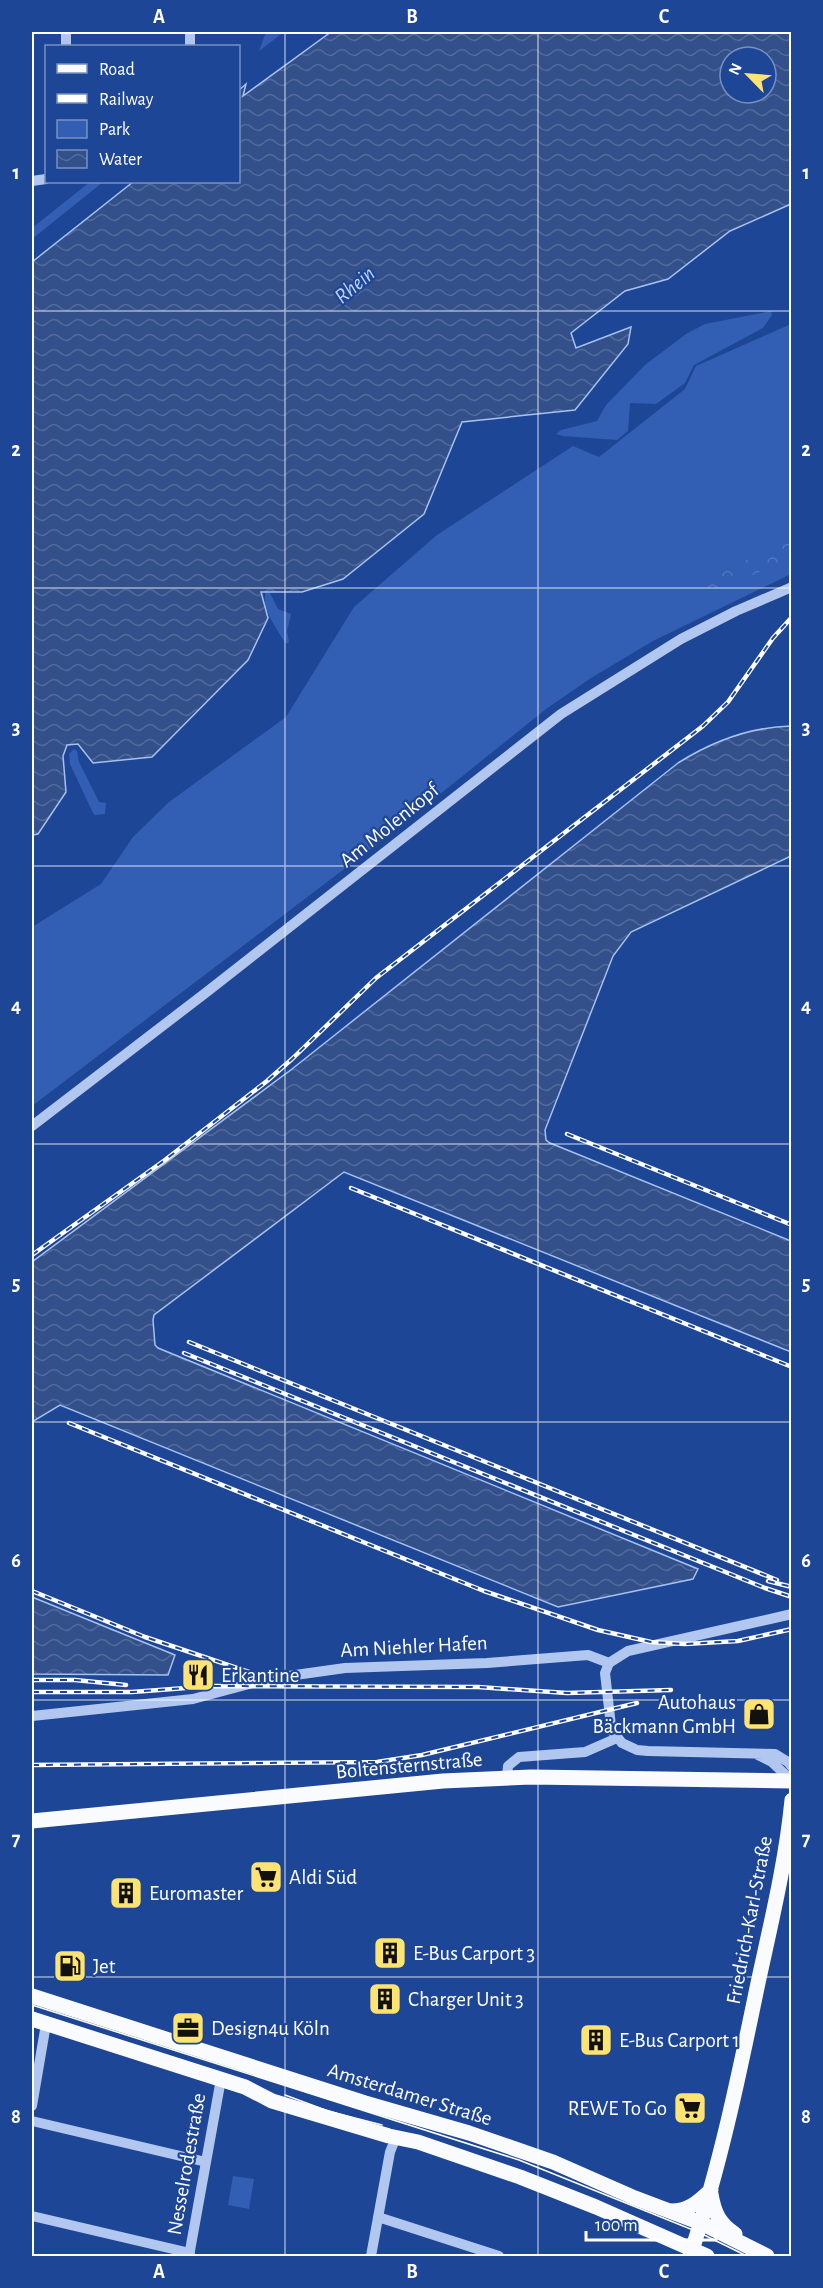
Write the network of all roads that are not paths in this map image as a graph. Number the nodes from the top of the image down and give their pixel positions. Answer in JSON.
{"nodes":[{"id":1,"x":792,"y":587,"type":"edge"},
{"id":2,"x":32,"y":1126,"type":"edge"},
{"id":3,"x":792,"y":1614,"type":"edge"},
{"id":4,"x":609,"y":1663,"type":"junction"},
{"id":5,"x":32,"y":1716,"type":"edge"},
{"id":6,"x":617,"y":1738,"type":"junction"},
{"id":7,"x":758,"y":1755,"type":"junction"},
{"id":8,"x":792,"y":1767,"type":"edge"},
{"id":9,"x":507,"y":1778,"type":"junction"},
{"id":10,"x":792,"y":1781,"type":"edge"},
{"id":11,"x":792,"y":1800,"type":"edge"},
{"id":12,"x":32,"y":1821,"type":"edge"},
{"id":13,"x":32,"y":1996,"type":"edge"},
{"id":14,"x":39,"y":2021,"type":"edge"},
{"id":15,"x":221,"y":2079,"type":"junction"},
{"id":16,"x":32,"y":2106,"type":"edge"},
{"id":17,"x":32,"y":2121,"type":"edge"},
{"id":18,"x":396,"y":2137,"type":"junction"},
{"id":19,"x":206,"y":2162,"type":"junction"},
{"id":20,"x":553,"y":2162,"type":"junction"},
{"id":21,"x":520,"y":2177,"type":"junction"},
{"id":22,"x":711,"y":2190,"type":"junction"},
{"id":23,"x":671,"y":2211,"type":"junction"},
{"id":24,"x":32,"y":2216,"type":"edge"},
{"id":25,"x":378,"y":2217,"type":"junction"},
{"id":26,"x":701,"y":2223,"type":"junction"},
{"id":27,"x":691,"y":2253,"type":"edge"},
{"id":28,"x":189,"y":2255,"type":"edge"},
{"id":29,"x":764,"y":2255,"type":"edge"},
{"id":30,"x":371,"y":2256,"type":"edge"},
{"id":31,"x":499,"y":2256,"type":"edge"},
{"id":32,"x":707,"y":2256,"type":"edge"}],
"edges":[{"from":1,"to":2,"type":"street","name":"Am Molenkopf"},
{"from":3,"to":4,"type":"street"},
{"from":4,"to":5,"type":"street","name":"Am Niehler Hafen"},
{"from":4,"to":6,"type":"street"},
{"from":6,"to":7,"type":"street"},
{"from":6,"to":9,"type":"street"},
{"from":7,"to":8,"type":"street"},
{"from":7,"to":10,"type":"street"},
{"from":9,"to":10,"type":"main road","name":"Boltensternstraße"},
{"from":9,"to":12,"type":"main road","name":"Boltensternstraße"},
{"from":11,"to":22,"type":"main road","name":"Friedrich-Karl-Straße"},
{"from":13,"to":20,"type":"main road","name":"Amsterdamer Straße"},
{"from":14,"to":15,"type":"main road","name":"Amsterdamer Straße"},
{"from":14,"to":16,"type":"street"},
{"from":15,"to":18,"type":"main road","name":"Amsterdamer Straße"},
{"from":15,"to":19,"type":"street","name":"Nesselrodestraße"},
{"from":17,"to":19,"type":"street"},
{"from":18,"to":21,"type":"main road","name":"Amsterdamer Straße"},
{"from":18,"to":25,"type":"street"},
{"from":19,"to":28,"type":"street","name":"Nesselrodestraße"},
{"from":20,"to":21,"type":"main road"},
{"from":20,"to":23,"type":"main road","name":"Amsterdamer Straße"},
{"from":21,"to":27,"type":"main road","name":"Amsterdamer Straße"},
{"from":22,"to":23,"type":"main road"},
{"from":22,"to":26,"type":"main road","name":"Friedrich-Karl-Straße"},
{"from":22,"to":29,"type":"main road"},
{"from":23,"to":26,"type":"main road","name":"Amsterdamer Straße"},
{"from":24,"to":28,"type":"street"},
{"from":25,"to":30,"type":"street"},
{"from":25,"to":31,"type":"street"},
{"from":26,"to":27,"type":"main road","name":"Friedrich-Karl-Straße"},
{"from":26,"to":29,"type":"main road","name":"Amsterdamer Straße"},
{"from":27,"to":32,"type":"main road","name":"Amsterdamer Straße"}]}
